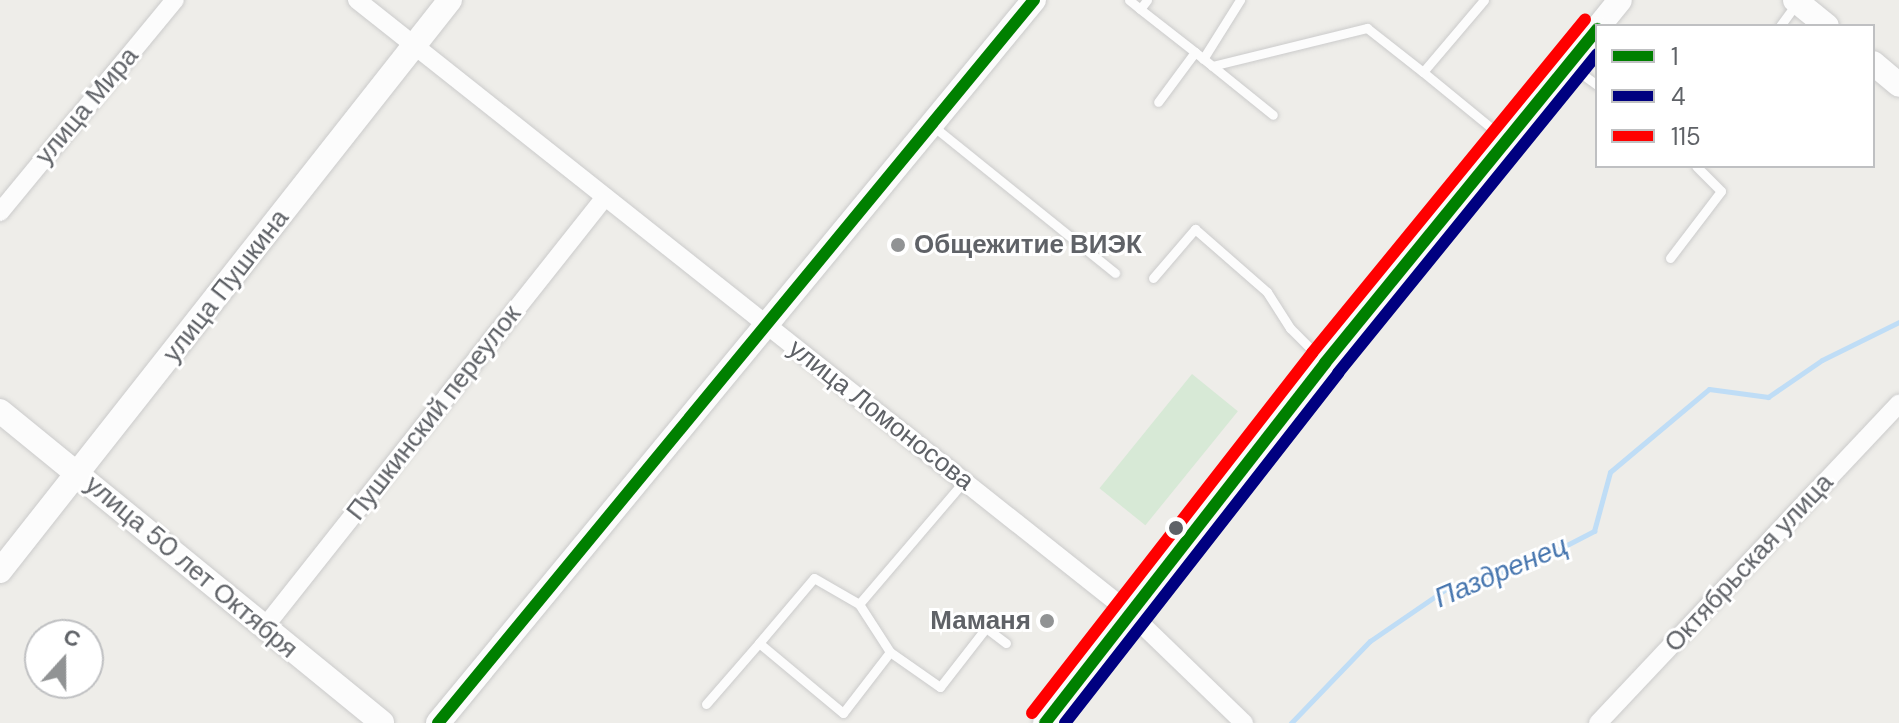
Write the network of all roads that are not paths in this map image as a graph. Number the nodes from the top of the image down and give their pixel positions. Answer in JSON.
{"nodes":[{"id":1,"x":175,"y":0,"type":"edge"},
{"id":2,"x":357,"y":0,"type":"edge"},
{"id":3,"x":450,"y":0,"type":"edge"},
{"id":4,"x":1034,"y":0,"type":"edge"},
{"id":5,"x":1129,"y":0,"type":"edge"},
{"id":6,"x":1147,"y":0,"type":"edge"},
{"id":7,"x":1240,"y":0,"type":"edge"},
{"id":8,"x":1484,"y":0,"type":"edge"},
{"id":9,"x":1620,"y":0,"type":"edge"},
{"id":10,"x":1796,"y":1,"type":"edge"},
{"id":11,"x":1140,"y":9,"type":"junction"},
{"id":12,"x":1601,"y":24,"type":"edge"},
{"id":13,"x":1781,"y":24,"type":"edge"},
{"id":14,"x":1825,"y":24,"type":"edge"},
{"id":15,"x":1595,"y":32,"type":"edge"},
{"id":16,"x":413,"y":46,"type":"junction"},
{"id":17,"x":1199,"y":56,"type":"junction"},
{"id":18,"x":1569,"y":64,"type":"junction"},
{"id":19,"x":1875,"y":65,"type":"edge"},
{"id":20,"x":1212,"y":66,"type":"junction"},
{"id":21,"x":1423,"y":72,"type":"junction"},
{"id":22,"x":1595,"y":84,"type":"edge"},
{"id":23,"x":1899,"y":85,"type":"edge"},
{"id":24,"x":1158,"y":102,"type":"dead end"},
{"id":25,"x":1273,"y":115,"type":"dead end"},
{"id":26,"x":933,"y":126,"type":"junction"},
{"id":27,"x":1508,"y":141,"type":"junction"},
{"id":28,"x":1698,"y":168,"type":"edge"},
{"id":29,"x":605,"y":197,"type":"junction"},
{"id":30,"x":0,"y":212,"type":"edge"},
{"id":31,"x":1670,"y":258,"type":"dead end"},
{"id":32,"x":1115,"y":273,"type":"dead end"},
{"id":33,"x":1153,"y":278,"type":"dead end"},
{"id":34,"x":768,"y":327,"type":"junction"},
{"id":35,"x":1325,"y":363,"type":"junction"},
{"id":36,"x":1899,"y":404,"type":"edge"},
{"id":37,"x":0,"y":411,"type":"edge"},
{"id":38,"x":78,"y":474,"type":"junction"},
{"id":39,"x":965,"y":480,"type":"junction"},
{"id":40,"x":0,"y":571,"type":"edge"},
{"id":41,"x":859,"y":604,"type":"junction"},
{"id":42,"x":1129,"y":612,"type":"junction"},
{"id":43,"x":263,"y":629,"type":"junction"},
{"id":44,"x":759,"y":643,"type":"junction"},
{"id":45,"x":1006,"y":643,"type":"dead end"},
{"id":46,"x":890,"y":652,"type":"junction"},
{"id":47,"x":706,"y":704,"type":"dead end"},
{"id":48,"x":382,"y":723,"type":"edge"},
{"id":49,"x":438,"y":723,"type":"edge"},
{"id":50,"x":1045,"y":723,"type":"edge"},
{"id":51,"x":1244,"y":723,"type":"edge"},
{"id":52,"x":1598,"y":723,"type":"edge"}],
"edges":[{"from":1,"to":30,"type":"street","name":"улица Мира"},
{"from":2,"to":16,"type":"street","name":"улица Ломоносова"},
{"from":3,"to":16,"type":"main road","name":"улица Пушкина"},
{"from":4,"to":26,"type":"main road"},
{"from":5,"to":11,"type":"lane"},
{"from":6,"to":11,"type":"lane"},
{"from":7,"to":17,"type":"lane"},
{"from":8,"to":21,"type":"lane"},
{"from":9,"to":12,"type":"main road"},
{"from":10,"to":13,"type":"lane"},
{"from":10,"to":14,"type":"main road"},
{"from":11,"to":17,"type":"lane"},
{"from":15,"to":18,"type":"main road"},
{"from":16,"to":29,"type":"street","name":"улица Ломоносова"},
{"from":16,"to":38,"type":"main road","name":"улица Пушкина"},
{"from":17,"to":20,"type":"lane"},
{"from":17,"to":24,"type":"lane"},
{"from":18,"to":22,"type":"lane"},
{"from":18,"to":27,"type":"main road"},
{"from":19,"to":23,"type":"main road"},
{"from":20,"to":21,"type":"lane"},
{"from":20,"to":25,"type":"lane"},
{"from":21,"to":27,"type":"lane"},
{"from":26,"to":32,"type":"lane"},
{"from":26,"to":34,"type":"main road"},
{"from":27,"to":35,"type":"main road"},
{"from":28,"to":31,"type":"lane"},
{"from":29,"to":34,"type":"street","name":"улица Ломоносова"},
{"from":29,"to":43,"type":"street","name":"Пушкинский переулок"},
{"from":33,"to":35,"type":"lane"},
{"from":34,"to":39,"type":"street","name":"улица Ломоносова"},
{"from":34,"to":49,"type":"main road"},
{"from":35,"to":42,"type":"main road"},
{"from":36,"to":52,"type":"street","name":"Октябрьская улица"},
{"from":37,"to":38,"type":"main road","name":"улица 50 лет Октября"},
{"from":38,"to":40,"type":"main road","name":"улица Пушкина"},
{"from":38,"to":43,"type":"main road","name":"улица 50 лет Октября"},
{"from":39,"to":41,"type":"lane"},
{"from":39,"to":42,"type":"street","name":"улица Ломоносова"},
{"from":41,"to":44,"type":"lane"},
{"from":41,"to":46,"type":"lane"},
{"from":42,"to":50,"type":"main road"},
{"from":42,"to":51,"type":"street","name":"улица Ломоносова"},
{"from":43,"to":48,"type":"main road","name":"улица 50 лет Октября"},
{"from":44,"to":46,"type":"lane"},
{"from":44,"to":47,"type":"lane"},
{"from":45,"to":46,"type":"lane"}]}
